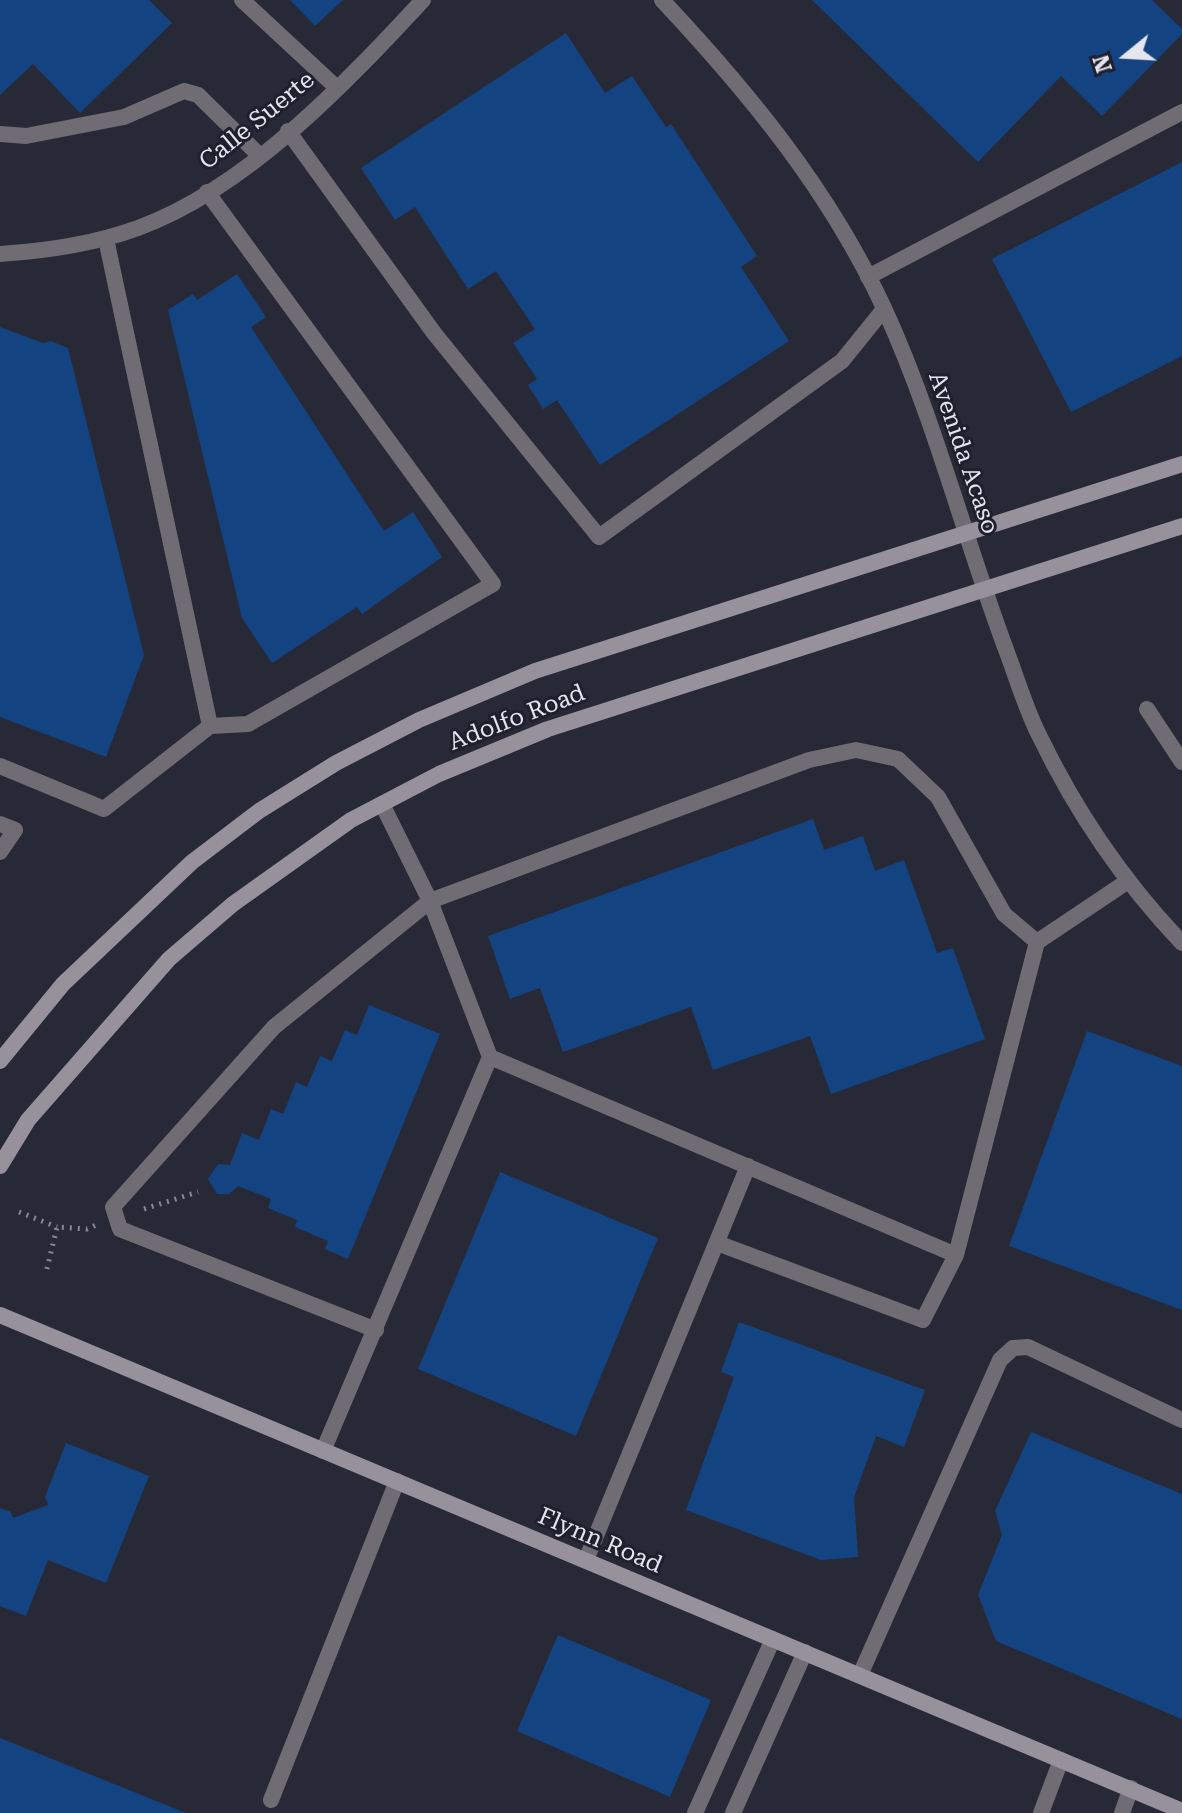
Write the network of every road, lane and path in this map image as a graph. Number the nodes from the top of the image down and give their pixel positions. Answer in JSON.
{"nodes":[{"id":1,"x":242,"y":0,"type":"edge"},
{"id":2,"x":423,"y":0,"type":"edge"},
{"id":3,"x":662,"y":0,"type":"edge"},
{"id":4,"x":337,"y":88,"type":"junction"},
{"id":5,"x":1182,"y":112,"type":"edge"},
{"id":6,"x":288,"y":131,"type":"junction"},
{"id":7,"x":0,"y":134,"type":"edge"},
{"id":8,"x":259,"y":155,"type":"junction"},
{"id":9,"x":207,"y":192,"type":"junction"},
{"id":10,"x":106,"y":239,"type":"junction"},
{"id":11,"x":0,"y":254,"type":"edge"},
{"id":12,"x":868,"y":277,"type":"junction"},
{"id":13,"x":884,"y":309,"type":"junction"},
{"id":14,"x":1182,"y":464,"type":"edge"},
{"id":15,"x":1182,"y":526,"type":"edge"},
{"id":16,"x":965,"y":532,"type":"junction"},
{"id":17,"x":983,"y":590,"type":"junction"},
{"id":18,"x":1147,"y":709,"type":"dead end"},
{"id":19,"x":210,"y":726,"type":"junction"},
{"id":20,"x":1182,"y":762,"type":"edge"},
{"id":21,"x":0,"y":766,"type":"edge"},
{"id":22,"x":382,"y":804,"type":"junction"},
{"id":23,"x":0,"y":824,"type":"edge"},
{"id":24,"x":0,"y":852,"type":"edge"},
{"id":25,"x":1128,"y":881,"type":"junction"},
{"id":26,"x":430,"y":901,"type":"junction"},
{"id":27,"x":1037,"y":942,"type":"junction"},
{"id":28,"x":1182,"y":943,"type":"edge"},
{"id":29,"x":490,"y":1057,"type":"junction"},
{"id":30,"x":0,"y":1061,"type":"edge"},
{"id":31,"x":0,"y":1166,"type":"edge"},
{"id":32,"x":748,"y":1166,"type":"junction"},
{"id":33,"x":19,"y":1212,"type":"dead end"},
{"id":34,"x":57,"y":1227,"type":"dead end"},
{"id":35,"x":717,"y":1243,"type":"junction"},
{"id":36,"x":956,"y":1255,"type":"junction"},
{"id":37,"x":0,"y":1315,"type":"edge"},
{"id":38,"x":376,"y":1330,"type":"junction"},
{"id":39,"x":1182,"y":1420,"type":"edge"},
{"id":40,"x":323,"y":1451,"type":"junction"},
{"id":41,"x":397,"y":1481,"type":"junction"},
{"id":42,"x":586,"y":1560,"type":"junction"},
{"id":43,"x":773,"y":1639,"type":"junction"},
{"id":44,"x":805,"y":1652,"type":"junction"},
{"id":45,"x":860,"y":1675,"type":"junction"},
{"id":46,"x":1061,"y":1760,"type":"junction"},
{"id":47,"x":1131,"y":1788,"type":"junction"},
{"id":48,"x":271,"y":1800,"type":"dead end"},
{"id":49,"x":1182,"y":1811,"type":"edge"},
{"id":50,"x":695,"y":1813,"type":"edge"},
{"id":51,"x":733,"y":1813,"type":"edge"},
{"id":52,"x":1041,"y":1813,"type":"edge"},
{"id":53,"x":1122,"y":1813,"type":"edge"}],
"edges":[{"from":1,"to":4,"type":"street"},
{"from":2,"to":4,"type":"street","name":"Calle Suerte"},
{"from":3,"to":12,"type":"street","name":"Avenida Acaso"},
{"from":4,"to":6,"type":"street","name":"Calle Suerte"},
{"from":5,"to":12,"type":"street"},
{"from":6,"to":8,"type":"street","name":"Calle Suerte"},
{"from":6,"to":13,"type":"street"},
{"from":7,"to":8,"type":"street"},
{"from":8,"to":9,"type":"street","name":"Calle Suerte"},
{"from":9,"to":10,"type":"street","name":"Calle Suerte"},
{"from":9,"to":19,"type":"street"},
{"from":10,"to":11,"type":"street","name":"Calle Suerte"},
{"from":10,"to":19,"type":"street"},
{"from":12,"to":13,"type":"street","name":"Avenida Acaso"},
{"from":13,"to":16,"type":"street","name":"Avenida Acaso"},
{"from":14,"to":16,"type":"main road","name":"Adolfo Road"},
{"from":15,"to":17,"type":"main road","name":"Adolfo Road"},
{"from":16,"to":17,"type":"street","name":"Avenida Acaso"},
{"from":16,"to":30,"type":"main road","name":"Adolfo Road"},
{"from":17,"to":22,"type":"main road","name":"Adolfo Road"},
{"from":17,"to":25,"type":"street","name":"Avenida Acaso"},
{"from":18,"to":20,"type":"street"},
{"from":19,"to":21,"type":"street"},
{"from":22,"to":26,"type":"street"},
{"from":22,"to":31,"type":"main road","name":"Adolfo Road"},
{"from":23,"to":24,"type":"street"},
{"from":25,"to":27,"type":"street"},
{"from":25,"to":28,"type":"street","name":"Avenida Acaso"},
{"from":26,"to":27,"type":"street"},
{"from":26,"to":29,"type":"street"},
{"from":26,"to":38,"type":"street"},
{"from":27,"to":36,"type":"street"},
{"from":29,"to":32,"type":"street"},
{"from":29,"to":38,"type":"street"},
{"from":32,"to":35,"type":"street"},
{"from":32,"to":36,"type":"street"},
{"from":33,"to":34,"type":"path"},
{"from":35,"to":36,"type":"street"},
{"from":35,"to":42,"type":"street"},
{"from":37,"to":40,"type":"main road","name":"Flynn Road"},
{"from":38,"to":40,"type":"street"},
{"from":39,"to":45,"type":"street"},
{"from":40,"to":41,"type":"main road","name":"Flynn Road"},
{"from":41,"to":42,"type":"main road","name":"Flynn Road"},
{"from":41,"to":48,"type":"street"},
{"from":42,"to":43,"type":"main road","name":"Flynn Road"},
{"from":43,"to":44,"type":"main road","name":"Flynn Road"},
{"from":43,"to":50,"type":"street"},
{"from":44,"to":45,"type":"main road","name":"Flynn Road"},
{"from":44,"to":51,"type":"street"},
{"from":45,"to":46,"type":"main road","name":"Flynn Road"},
{"from":46,"to":47,"type":"main road","name":"Flynn Road"},
{"from":46,"to":52,"type":"street"},
{"from":47,"to":49,"type":"main road","name":"Flynn Road"},
{"from":47,"to":53,"type":"street"}]}
